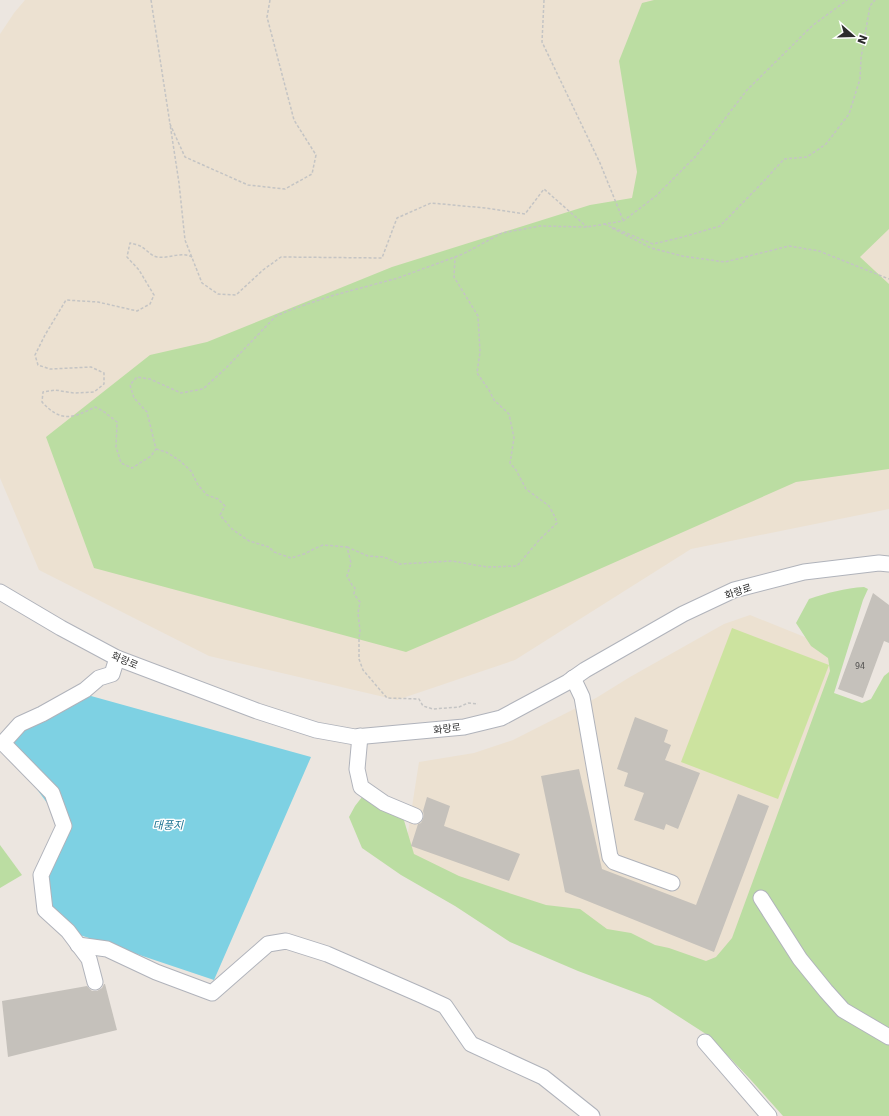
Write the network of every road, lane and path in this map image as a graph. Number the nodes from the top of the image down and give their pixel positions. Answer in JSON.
{"nodes":[{"id":1,"x":151,"y":0,"type":"edge"},
{"id":2,"x":270,"y":0,"type":"edge"},
{"id":3,"x":544,"y":0,"type":"edge"},
{"id":4,"x":847,"y":0,"type":"edge"},
{"id":5,"x":875,"y":0,"type":"edge"},
{"id":6,"x":170,"y":124,"type":"junction"},
{"id":7,"x":623,"y":220,"type":"junction"},
{"id":8,"x":603,"y":224,"type":"junction"},
{"id":9,"x":587,"y":227,"type":"junction"},
{"id":10,"x":192,"y":257,"type":"junction"},
{"id":11,"x":455,"y":257,"type":"junction"},
{"id":12,"x":889,"y":278,"type":"edge"},
{"id":13,"x":156,"y":449,"type":"junction"},
{"id":14,"x":347,"y":547,"type":"junction"},
{"id":15,"x":889,"y":564,"type":"edge"},
{"id":16,"x":0,"y":592,"type":"edge"},
{"id":17,"x":118,"y":658,"type":"junction"},
{"id":18,"x":573,"y":678,"type":"junction"},
{"id":19,"x":478,"y":704,"type":"dead end"},
{"id":20,"x":360,"y":736,"type":"junction"},
{"id":21,"x":1,"y":742,"type":"edge"},
{"id":22,"x":415,"y":816,"type":"dead end"},
{"id":23,"x":672,"y":883,"type":"dead end"},
{"id":24,"x":761,"y":898,"type":"dead end"},
{"id":25,"x":78,"y":945,"type":"junction"},
{"id":26,"x":95,"y":982,"type":"dead end"},
{"id":27,"x":889,"y":1037,"type":"edge"},
{"id":28,"x":705,"y":1042,"type":"dead end"},
{"id":29,"x":592,"y":1116,"type":"edge"},
{"id":30,"x":769,"y":1116,"type":"edge"}],
"edges":[{"from":1,"to":6,"type":"path"},
{"from":2,"to":6,"type":"path"},
{"from":3,"to":7,"type":"path"},
{"from":4,"to":7,"type":"path"},
{"from":5,"to":8,"type":"path"},
{"from":6,"to":10,"type":"path"},
{"from":7,"to":8,"type":"path"},
{"from":8,"to":9,"type":"path"},
{"from":8,"to":12,"type":"path"},
{"from":9,"to":10,"type":"path"},
{"from":9,"to":11,"type":"path"},
{"from":10,"to":13,"type":"path"},
{"from":11,"to":13,"type":"path"},
{"from":11,"to":14,"type":"path"},
{"from":13,"to":14,"type":"path"},
{"from":14,"to":19,"type":"path"},
{"from":15,"to":18,"type":"street","name":"화랑로"},
{"from":16,"to":17,"type":"street","name":"화랑로"},
{"from":17,"to":20,"type":"street","name":"화랑로"},
{"from":17,"to":21,"type":"street"},
{"from":18,"to":20,"type":"street","name":"화랑로"},
{"from":18,"to":23,"type":"street"},
{"from":20,"to":22,"type":"street"},
{"from":21,"to":25,"type":"street"},
{"from":24,"to":27,"type":"street"},
{"from":25,"to":26,"type":"street"},
{"from":25,"to":29,"type":"street"},
{"from":28,"to":30,"type":"street"}]}
